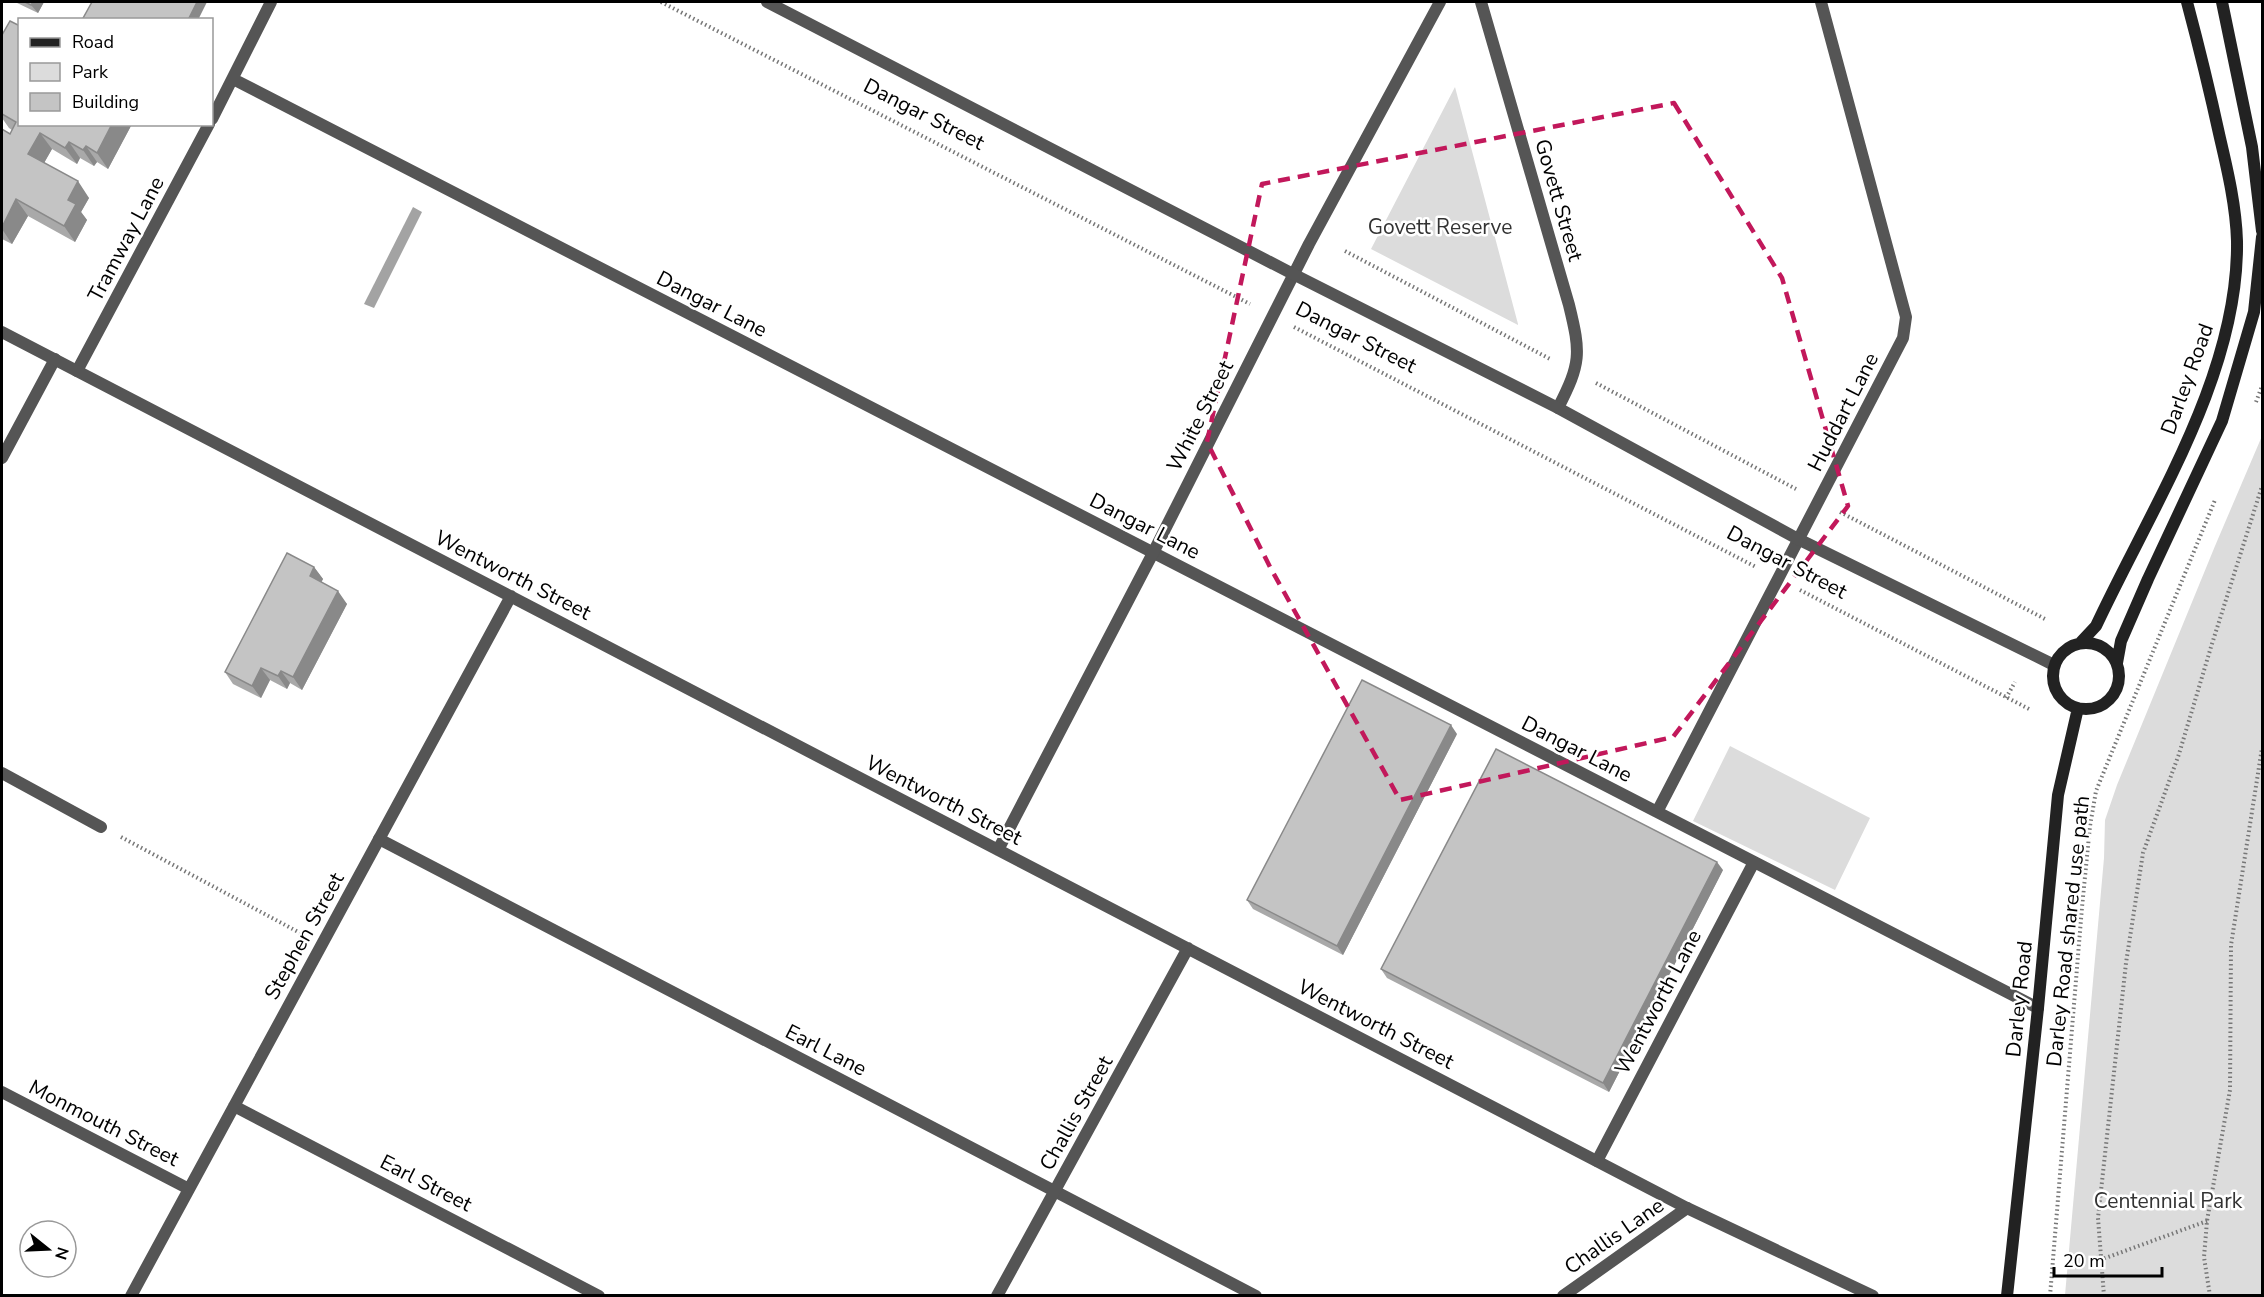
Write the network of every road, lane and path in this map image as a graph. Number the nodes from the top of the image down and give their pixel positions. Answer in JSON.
{"nodes":[{"id":1,"x":271,"y":2,"type":"edge"},
{"id":2,"x":662,"y":2,"type":"edge"},
{"id":3,"x":767,"y":2,"type":"edge"},
{"id":4,"x":1440,"y":2,"type":"edge"},
{"id":5,"x":1481,"y":2,"type":"edge"},
{"id":6,"x":1821,"y":2,"type":"edge"},
{"id":7,"x":2187,"y":2,"type":"edge"},
{"id":8,"x":2222,"y":2,"type":"edge"},
{"id":9,"x":233,"y":79,"type":"junction"},
{"id":10,"x":213,"y":117,"type":"edge"},
{"id":11,"x":208,"y":126,"type":"edge"},
{"id":12,"x":2262,"y":231,"type":"edge"},
{"id":13,"x":2262,"y":237,"type":"edge"},
{"id":14,"x":1345,"y":251,"type":"dead end"},
{"id":15,"x":1293,"y":274,"type":"junction"},
{"id":16,"x":1273,"y":316,"type":"junction"},
{"id":17,"x":2,"y":332,"type":"edge"},
{"id":18,"x":55,"y":359,"type":"junction"},
{"id":19,"x":77,"y":371,"type":"junction"},
{"id":20,"x":1575,"y":372,"type":"junction"},
{"id":21,"x":2262,"y":386,"type":"edge"},
{"id":22,"x":2254,"y":406,"type":"dead end"},
{"id":23,"x":1558,"y":408,"type":"junction"},
{"id":24,"x":2,"y":458,"type":"edge"},
{"id":25,"x":2262,"y":486,"type":"edge"},
{"id":26,"x":2219,"y":490,"type":"dead end"},
{"id":27,"x":1819,"y":501,"type":"junction"},
{"id":28,"x":1798,"y":539,"type":"junction"},
{"id":29,"x":1153,"y":553,"type":"junction"},
{"id":30,"x":1778,"y":579,"type":"junction"},
{"id":31,"x":511,"y":596,"type":"junction"},
{"id":32,"x":2047,"y":620,"type":"dead end"},
{"id":33,"x":2081,"y":642,"type":"junction"},
{"id":34,"x":2117,"y":663,"type":"junction"},
{"id":35,"x":2054,"y":665,"type":"junction"},
{"id":36,"x":2015,"y":681,"type":"dead end"},
{"id":37,"x":2006,"y":698,"type":"junction"},
{"id":38,"x":2078,"y":708,"type":"junction"},
{"id":39,"x":2031,"y":710,"type":"dead end"},
{"id":40,"x":2262,"y":748,"type":"edge"},
{"id":41,"x":2,"y":773,"type":"edge"},
{"id":42,"x":1657,"y":812,"type":"junction"},
{"id":43,"x":102,"y":827,"type":"joint"},
{"id":44,"x":379,"y":839,"type":"junction"},
{"id":45,"x":998,"y":849,"type":"junction"},
{"id":46,"x":1754,"y":862,"type":"junction"},
{"id":47,"x":321,"y":945,"type":"junction"},
{"id":48,"x":1188,"y":948,"type":"junction"},
{"id":49,"x":2038,"y":1008,"type":"junction"},
{"id":50,"x":2,"y":1092,"type":"edge"},
{"id":51,"x":234,"y":1106,"type":"junction"},
{"id":52,"x":1596,"y":1161,"type":"junction"},
{"id":53,"x":189,"y":1189,"type":"junction"},
{"id":54,"x":1056,"y":1191,"type":"junction"},
{"id":55,"x":1687,"y":1208,"type":"junction"},
{"id":56,"x":2207,"y":1221,"type":"junction"},
{"id":57,"x":2100,"y":1260,"type":"junction"},
{"id":58,"x":131,"y":1296,"type":"edge"},
{"id":59,"x":599,"y":1296,"type":"edge"},
{"id":60,"x":997,"y":1296,"type":"edge"},
{"id":61,"x":1256,"y":1296,"type":"edge"},
{"id":62,"x":1563,"y":1296,"type":"edge"},
{"id":63,"x":1873,"y":1296,"type":"edge"},
{"id":64,"x":2007,"y":1296,"type":"edge"},
{"id":65,"x":2050,"y":1296,"type":"edge"},
{"id":66,"x":2104,"y":1296,"type":"edge"},
{"id":67,"x":2210,"y":1296,"type":"edge"}],
"edges":[{"from":1,"to":9,"type":"street"},
{"from":2,"to":16,"type":"path","name":"Dangar Street"},
{"from":3,"to":15,"type":"street","name":"Dangar Street"},
{"from":4,"to":15,"type":"street","name":"White Street"},
{"from":5,"to":20,"type":"street","name":"Govett Street"},
{"from":6,"to":27,"type":"street","name":"Huddart Lane"},
{"from":7,"to":33,"type":"main road","name":"Darley Road"},
{"from":8,"to":12,"type":"main road"},
{"from":9,"to":10,"type":"street"},
{"from":9,"to":29,"type":"street","name":"Dangar Lane"},
{"from":11,"to":19,"type":"street","name":"Tramway Lane"},
{"from":13,"to":34,"type":"main road","name":"Darley Road"},
{"from":14,"to":20,"type":"path"},
{"from":15,"to":16,"type":"street","name":"White Street"},
{"from":15,"to":23,"type":"street","name":"Dangar Street"},
{"from":16,"to":29,"type":"street","name":"White Street"},
{"from":16,"to":30,"type":"path","name":"Dangar Street"},
{"from":17,"to":18,"type":"street","name":"Wentworth Street"},
{"from":18,"to":19,"type":"street","name":"Wentworth Street"},
{"from":18,"to":24,"type":"street"},
{"from":19,"to":31,"type":"street","name":"Wentworth Street"},
{"from":20,"to":23,"type":"street","name":"Govett Street"},
{"from":20,"to":27,"type":"path"},
{"from":21,"to":22,"type":"path"},
{"from":23,"to":28,"type":"street","name":"Dangar Street"},
{"from":25,"to":57,"type":"path"},
{"from":26,"to":65,"type":"path","name":"Darley Road shared use path"},
{"from":27,"to":28,"type":"street","name":"Huddart Lane"},
{"from":27,"to":32,"type":"path"},
{"from":28,"to":30,"type":"street","name":"Huddart Lane"},
{"from":28,"to":35,"type":"street","name":"Dangar Street"},
{"from":29,"to":42,"type":"street","name":"Dangar Lane"},
{"from":29,"to":45,"type":"street","name":"White Street"},
{"from":30,"to":37,"type":"path","name":"Dangar Street"},
{"from":30,"to":42,"type":"street","name":"Huddart Lane"},
{"from":31,"to":44,"type":"street","name":"Stephen Street"},
{"from":31,"to":45,"type":"street","name":"Wentworth Street"},
{"from":33,"to":34,"type":"main road"},
{"from":33,"to":35,"type":"main road"},
{"from":34,"to":38,"type":"main road"},
{"from":35,"to":38,"type":"main road"},
{"from":36,"to":37,"type":"path"},
{"from":37,"to":39,"type":"path","name":"Dangar Street"},
{"from":38,"to":49,"type":"main road","name":"Darley Road"},
{"from":40,"to":56,"type":"path"},
{"from":41,"to":43,"type":"street"},
{"from":42,"to":46,"type":"street","name":"Dangar Lane"},
{"from":43,"to":47,"type":"path"},
{"from":44,"to":47,"type":"street","name":"Stephen Street"},
{"from":44,"to":54,"type":"street","name":"Earl Lane"},
{"from":45,"to":48,"type":"street","name":"Wentworth Street"},
{"from":46,"to":49,"type":"street","name":"Dangar Lane"},
{"from":46,"to":52,"type":"street","name":"Wentworth Lane"},
{"from":47,"to":51,"type":"street","name":"Stephen Street"},
{"from":48,"to":52,"type":"street","name":"Wentworth Street"},
{"from":48,"to":54,"type":"street","name":"Challis Street"},
{"from":49,"to":64,"type":"main road","name":"Darley Road"},
{"from":50,"to":53,"type":"street","name":"Monmouth Street"},
{"from":51,"to":53,"type":"street","name":"Stephen Street"},
{"from":51,"to":59,"type":"street","name":"Earl Street"},
{"from":52,"to":55,"type":"street","name":"Wentworth Street"},
{"from":53,"to":58,"type":"street","name":"Stephen Street"},
{"from":54,"to":60,"type":"street","name":"Challis Street"},
{"from":54,"to":61,"type":"street","name":"Earl Lane"},
{"from":55,"to":62,"type":"street","name":"Challis Lane"},
{"from":55,"to":63,"type":"street","name":"Wentworth Street"},
{"from":56,"to":57,"type":"path"},
{"from":56,"to":67,"type":"path"},
{"from":57,"to":66,"type":"path"}]}
